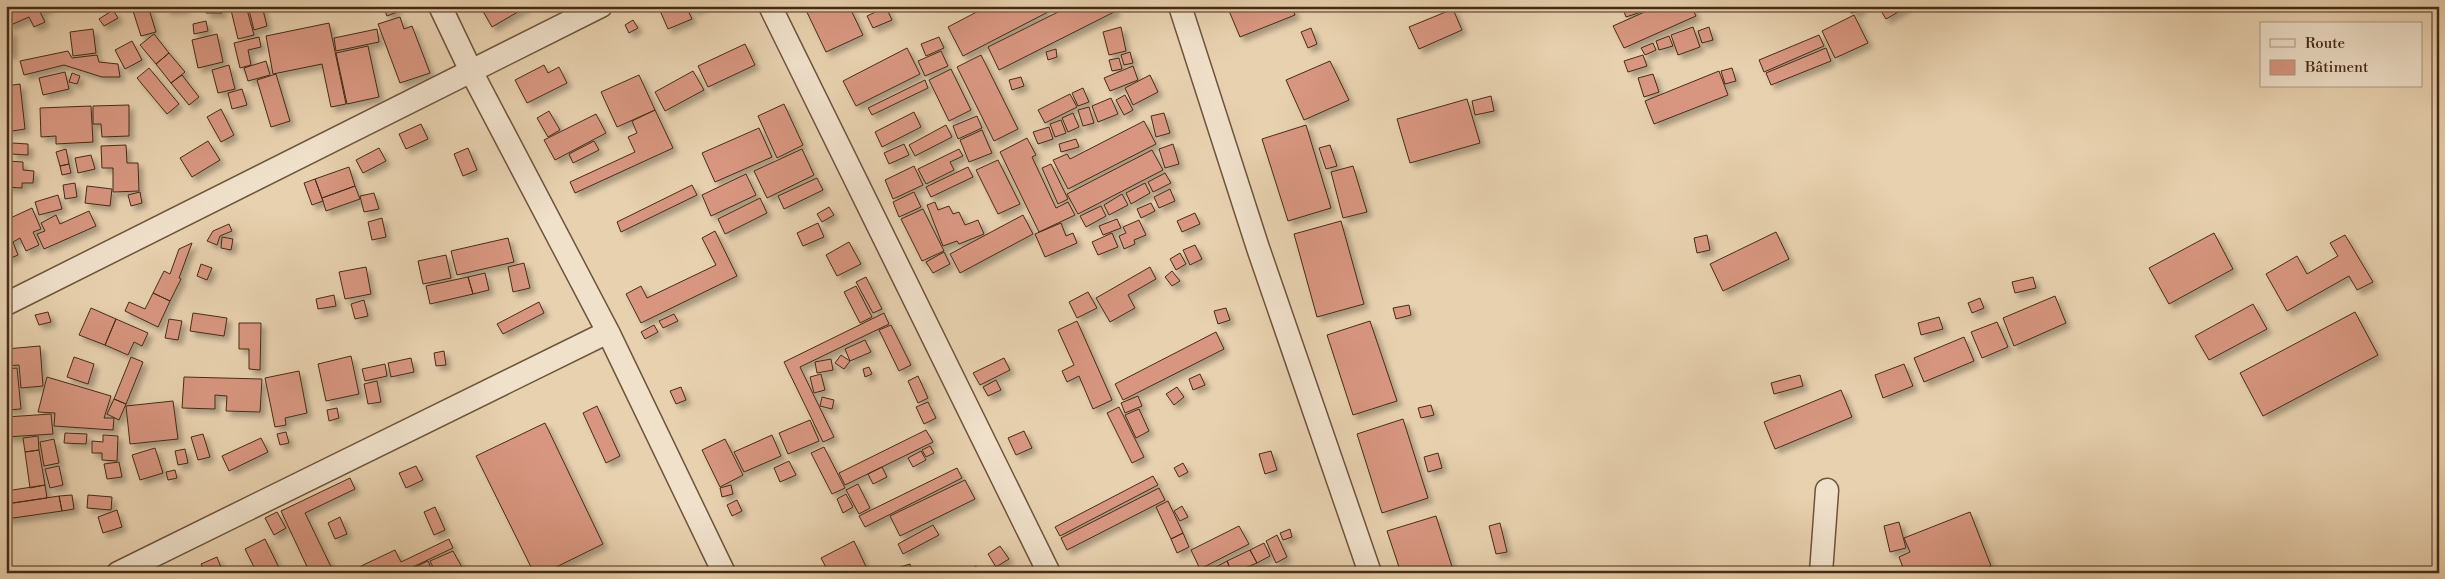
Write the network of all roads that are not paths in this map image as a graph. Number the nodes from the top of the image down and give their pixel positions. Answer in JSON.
{"nodes":[{"id":1,"x":440,"y":6,"type":"edge"},
{"id":2,"x":601,"y":6,"type":"edge"},
{"id":3,"x":770,"y":6,"type":"edge"},
{"id":4,"x":1180,"y":6,"type":"edge"},
{"id":5,"x":471,"y":71,"type":"junction"},
{"id":6,"x":6,"y":304,"type":"edge"},
{"id":7,"x":608,"y":332,"type":"junction"},
{"id":8,"x":1827,"y":490,"type":"dead end"},
{"id":9,"x":118,"y":573,"type":"edge"},
{"id":10,"x":724,"y":573,"type":"edge"},
{"id":11,"x":1049,"y":573,"type":"edge"},
{"id":12,"x":1370,"y":573,"type":"edge"},
{"id":13,"x":1821,"y":573,"type":"edge"}],
"edges":[{"from":1,"to":5,"type":"street"},
{"from":2,"to":5,"type":"street"},
{"from":3,"to":11,"type":"street"},
{"from":4,"to":12,"type":"street"},
{"from":5,"to":6,"type":"street"},
{"from":5,"to":7,"type":"street"},
{"from":7,"to":9,"type":"street"},
{"from":7,"to":10,"type":"street"},
{"from":8,"to":13,"type":"street"}]}
